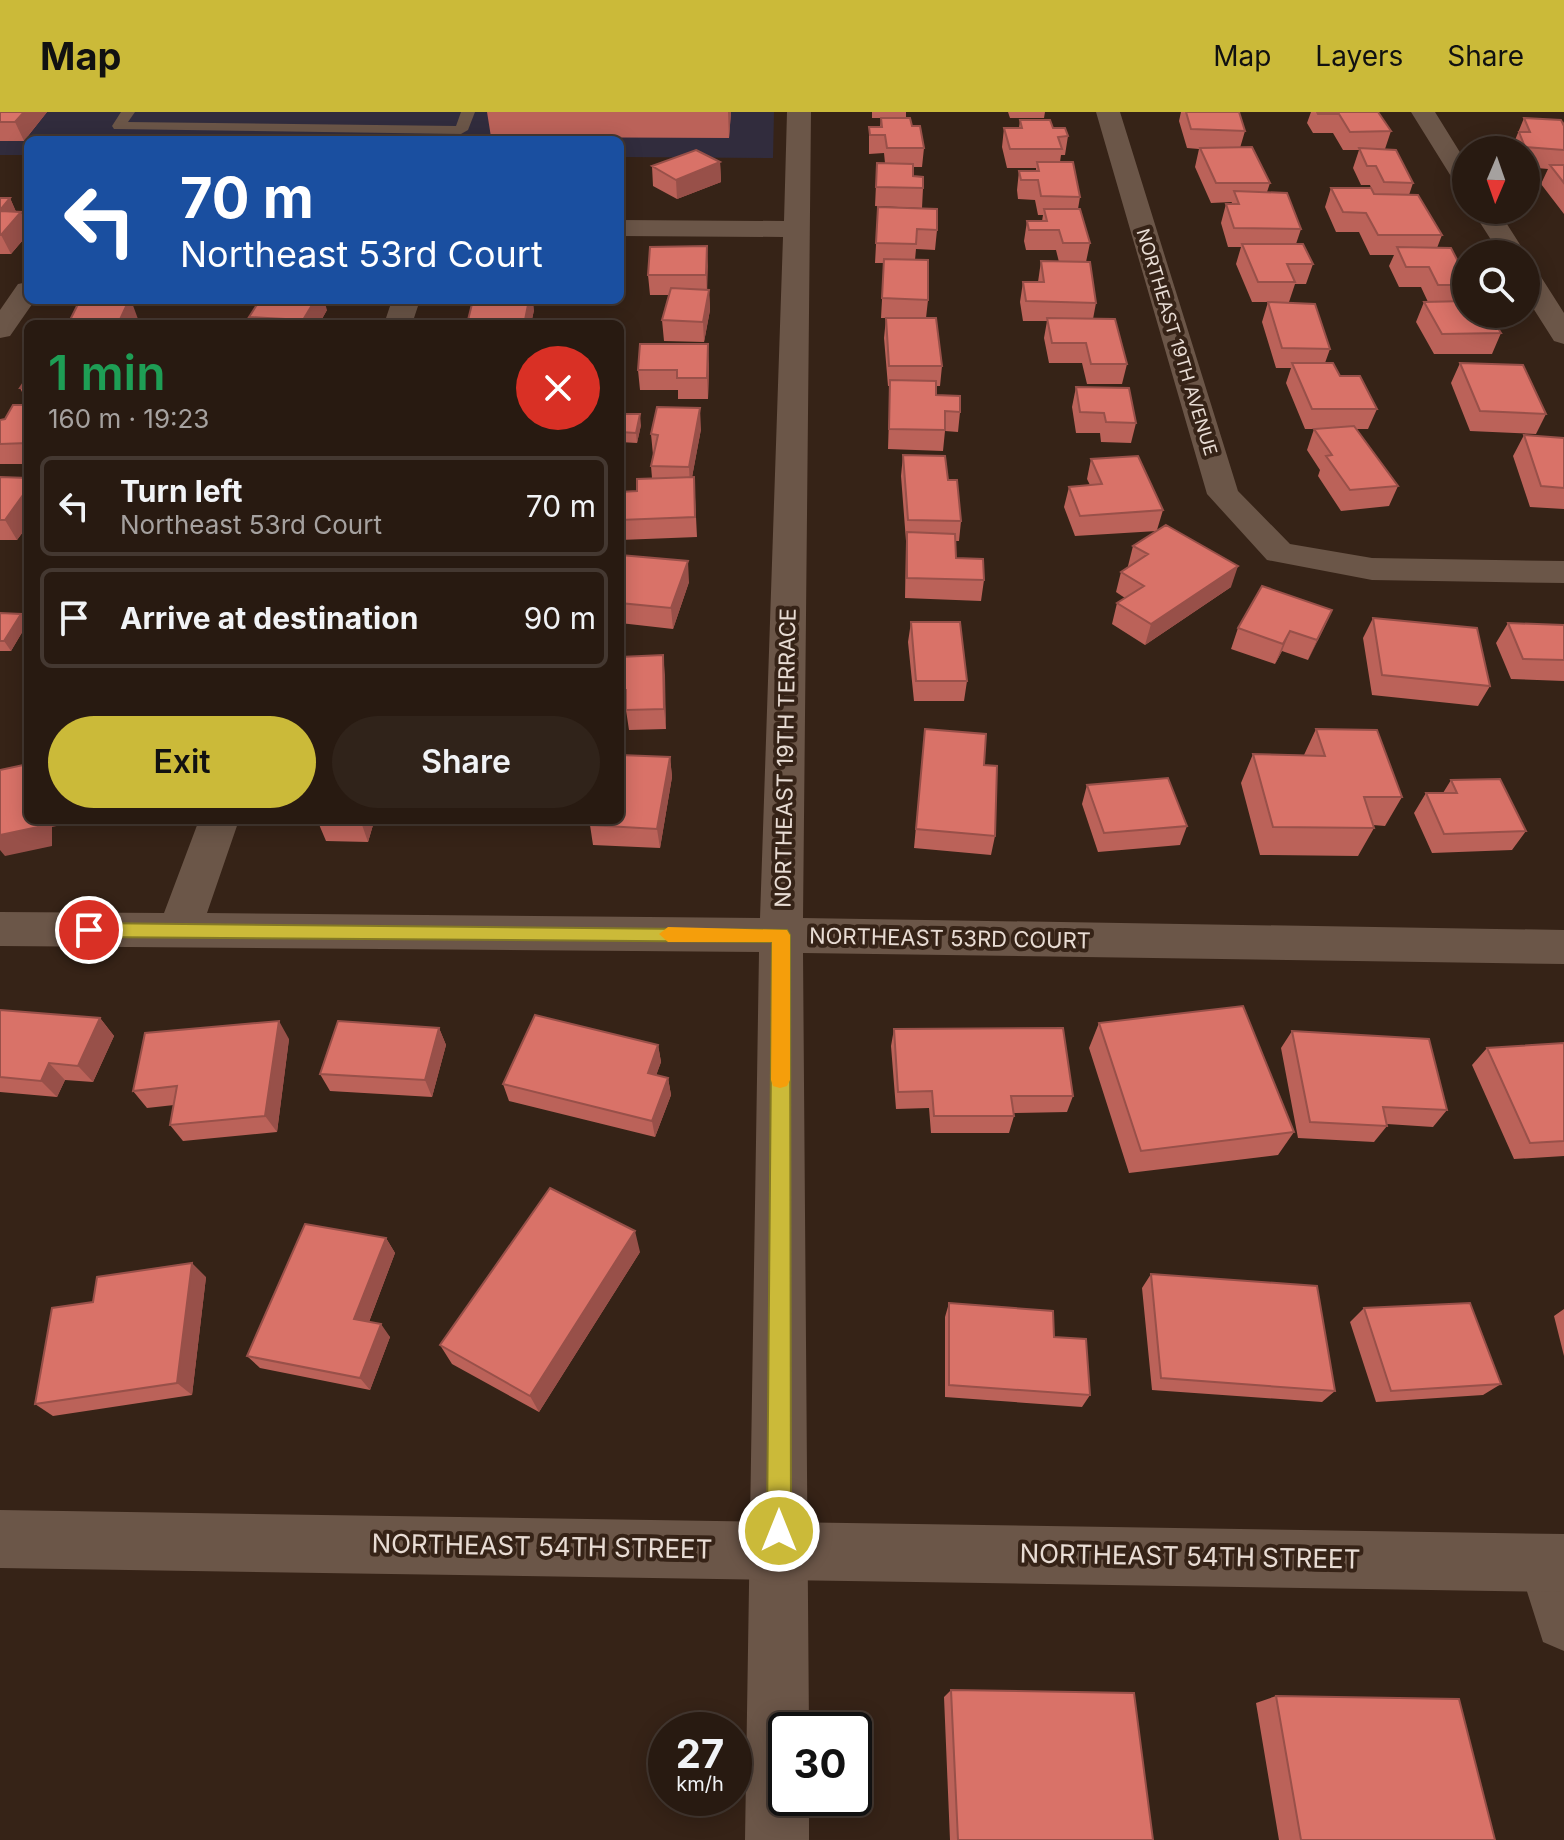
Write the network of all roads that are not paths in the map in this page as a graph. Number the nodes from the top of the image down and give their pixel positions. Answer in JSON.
{"nodes":[{"id":1,"x":128,"y":112,"type":"edge"},
{"id":2,"x":468,"y":112,"type":"edge"},
{"id":3,"x":799,"y":112,"type":"edge"},
{"id":4,"x":1108,"y":112,"type":"edge"},
{"id":5,"x":1423,"y":112,"type":"edge"},
{"id":6,"x":1452,"y":159,"type":"edge"},
{"id":7,"x":624,"y":228,"type":"edge"},
{"id":8,"x":798,"y":229,"type":"junction"},
{"id":9,"x":24,"y":296,"type":"edge"},
{"id":10,"x":1540,"y":297,"type":"edge"},
{"id":11,"x":0,"y":330,"type":"edge"},
{"id":12,"x":1564,"y":335,"type":"edge"},
{"id":13,"x":1564,"y":572,"type":"edge"},
{"id":14,"x":218,"y":824,"type":"edge"},
{"id":15,"x":0,"y":929,"type":"edge"},
{"id":16,"x":179,"y":931,"type":"junction"},
{"id":17,"x":781,"y":935,"type":"junction"},
{"id":18,"x":1564,"y":947,"type":"edge"},
{"id":19,"x":0,"y":1539,"type":"edge"},
{"id":20,"x":779,"y":1549,"type":"junction"},
{"id":21,"x":1556,"y":1563,"type":"edge"},
{"id":22,"x":1564,"y":1621,"type":"edge"},
{"id":23,"x":777,"y":1840,"type":"edge"}],
"edges":[{"from":1,"to":2,"type":"lane"},
{"from":3,"to":8,"type":"street","name":"NORTHEAST 19TH TERRACE"},
{"from":4,"to":13,"type":"street","name":"NORTHEAST 19TH AVENUE"},
{"from":5,"to":6,"type":"street"},
{"from":7,"to":8,"type":"street"},
{"from":8,"to":17,"type":"street","name":"NORTHEAST 19TH TERRACE"},
{"from":9,"to":11,"type":"street"},
{"from":10,"to":12,"type":"street"},
{"from":14,"to":16,"type":"street"},
{"from":15,"to":16,"type":"street","name":"NORTHEAST 53RD COURT"},
{"from":16,"to":17,"type":"street","name":"NORTHEAST 53RD COURT"},
{"from":17,"to":18,"type":"street","name":"NORTHEAST 53RD COURT"},
{"from":17,"to":20,"type":"street","name":"NORTHEAST 19TH TERRACE"},
{"from":19,"to":20,"type":"street","name":"NORTHEAST 54TH STREET"},
{"from":20,"to":21,"type":"street","name":"NORTHEAST 54TH STREET"},
{"from":20,"to":23,"type":"street","name":"NORTHEAST 19TH TERRACE"},
{"from":21,"to":22,"type":"street"}]}
